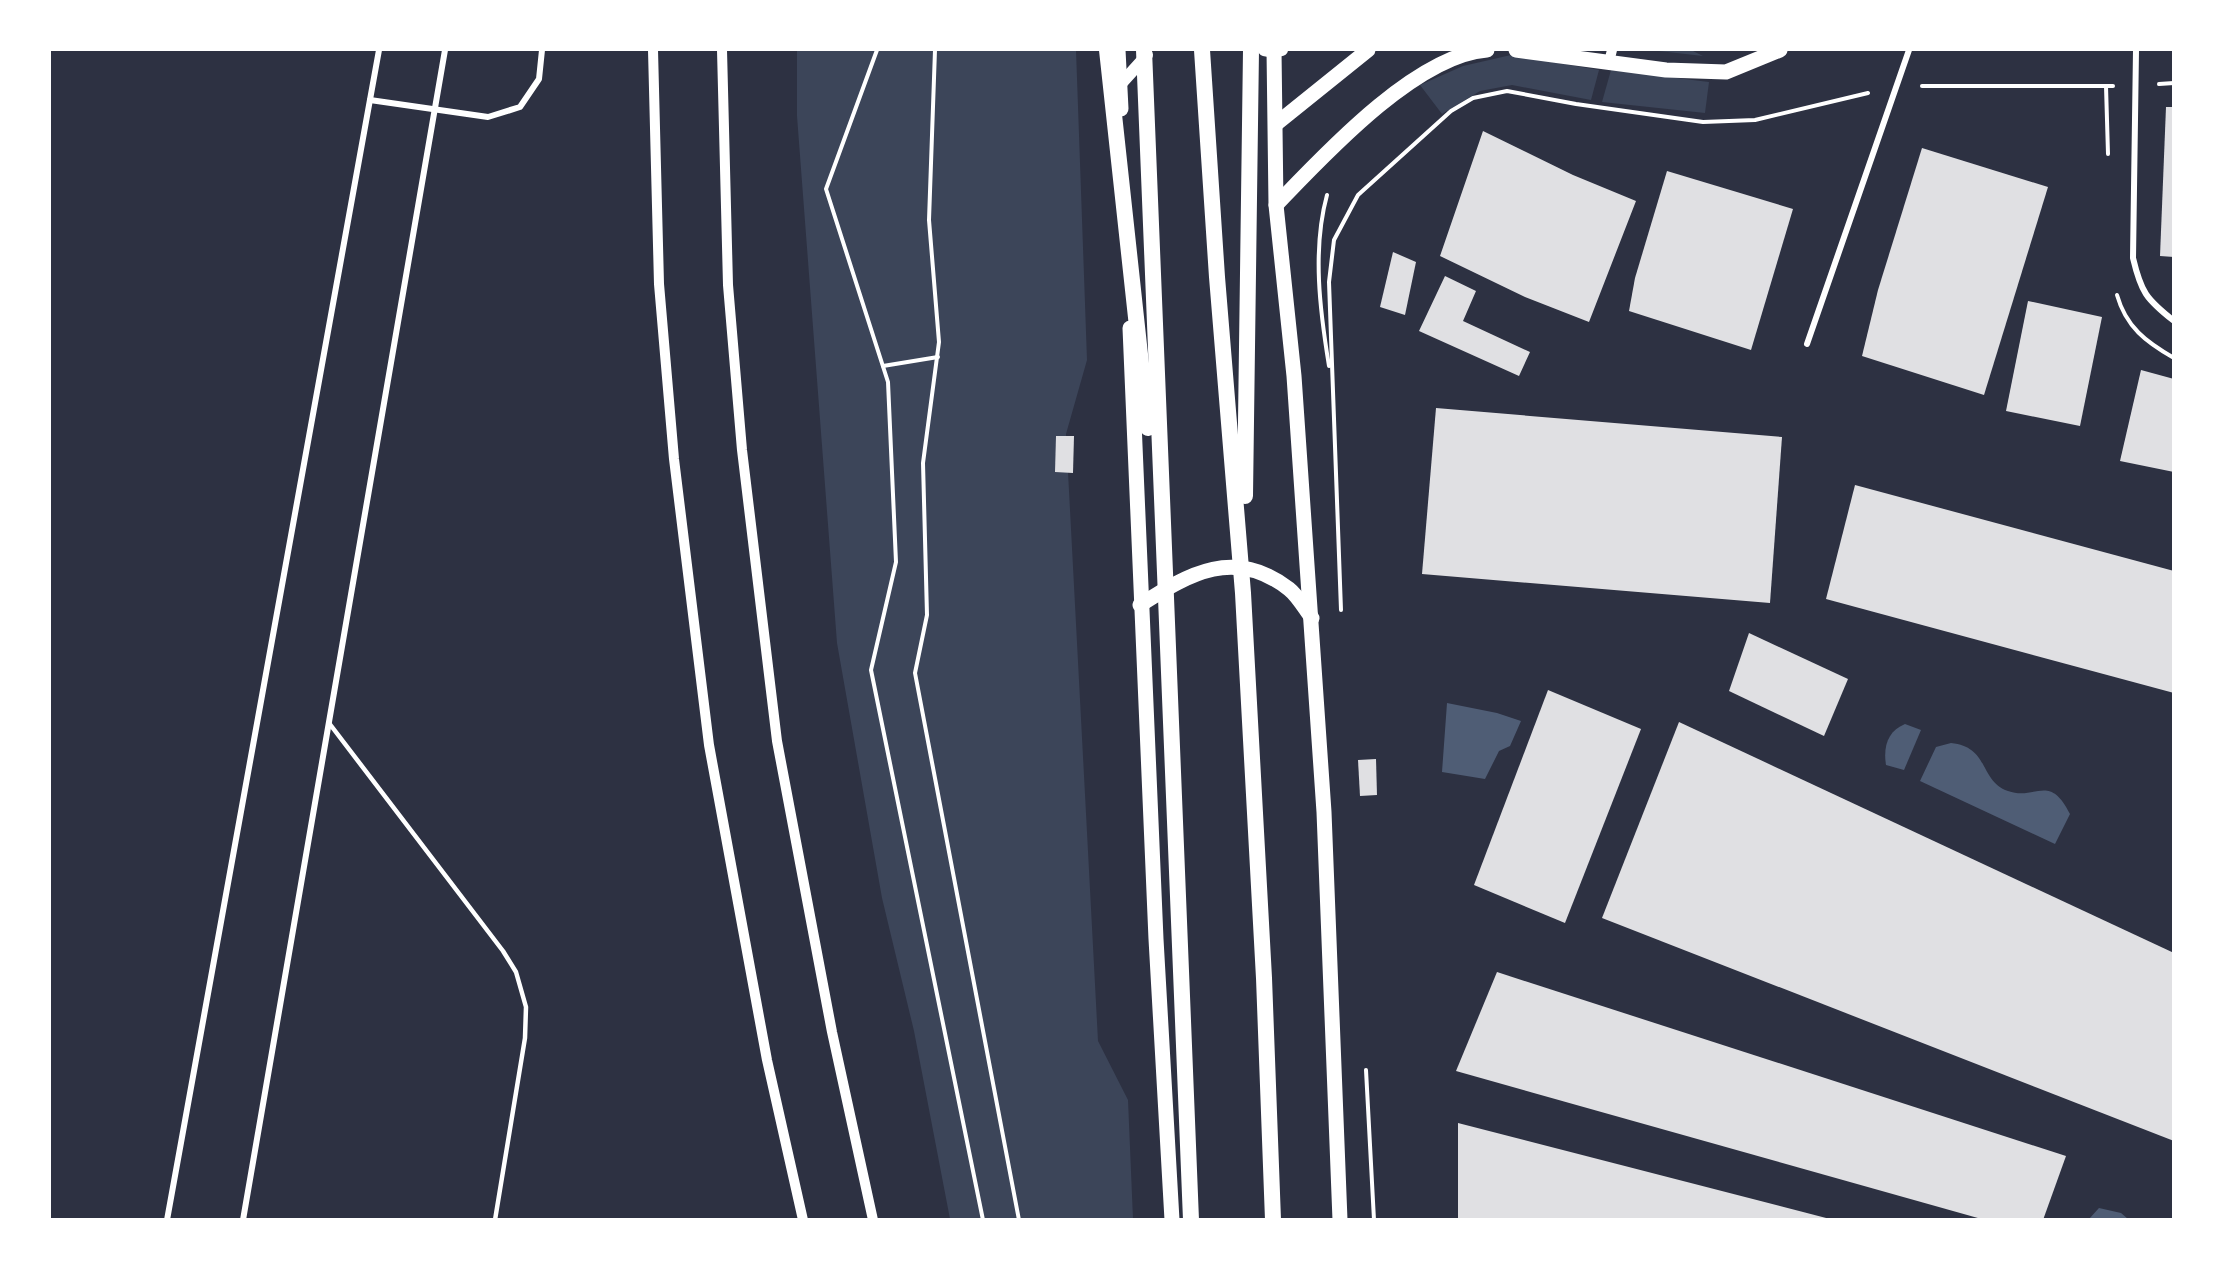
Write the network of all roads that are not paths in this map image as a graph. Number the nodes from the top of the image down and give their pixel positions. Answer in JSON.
{"nodes":[{"id":1,"x":379,"y":50,"type":"edge"},
{"id":2,"x":446,"y":50,"type":"edge"},
{"id":3,"x":542,"y":50,"type":"edge"},
{"id":4,"x":653,"y":50,"type":"edge"},
{"id":5,"x":722,"y":50,"type":"edge"},
{"id":6,"x":1107,"y":50,"type":"edge"},
{"id":7,"x":1118,"y":50,"type":"edge"},
{"id":8,"x":1144,"y":50,"type":"edge"},
{"id":9,"x":1152,"y":50,"type":"edge"},
{"id":10,"x":1202,"y":50,"type":"edge"},
{"id":11,"x":1251,"y":50,"type":"edge"},
{"id":12,"x":1274,"y":50,"type":"edge"},
{"id":13,"x":1368,"y":50,"type":"edge"},
{"id":14,"x":1487,"y":50,"type":"edge"},
{"id":15,"x":1516,"y":50,"type":"edge"},
{"id":16,"x":1780,"y":50,"type":"edge"},
{"id":17,"x":1908,"y":50,"type":"edge"},
{"id":18,"x":2136,"y":50,"type":"edge"},
{"id":19,"x":1611,"y":56,"type":"edge"},
{"id":20,"x":1119,"y":86,"type":"junction"},
{"id":21,"x":370,"y":100,"type":"junction"},
{"id":22,"x":435,"y":110,"type":"junction"},
{"id":23,"x":1275,"y":124,"type":"junction"},
{"id":24,"x":1276,"y":205,"type":"junction"},
{"id":25,"x":2174,"y":321,"type":"edge"},
{"id":26,"x":1807,"y":344,"type":"dead end"},
{"id":27,"x":1165,"y":587,"type":"junction"},
{"id":28,"x":1243,"y":593,"type":"junction"},
{"id":29,"x":1140,"y":605,"type":"junction"},
{"id":30,"x":1312,"y":618,"type":"junction"},
{"id":31,"x":329,"y":723,"type":"junction"},
{"id":32,"x":167,"y":1220,"type":"edge"},
{"id":33,"x":243,"y":1220,"type":"edge"},
{"id":34,"x":495,"y":1220,"type":"edge"},
{"id":35,"x":803,"y":1220,"type":"edge"},
{"id":36,"x":873,"y":1220,"type":"edge"},
{"id":37,"x":1172,"y":1220,"type":"edge"},
{"id":38,"x":1191,"y":1220,"type":"edge"},
{"id":39,"x":1273,"y":1220,"type":"edge"},
{"id":40,"x":1340,"y":1220,"type":"edge"}],
"edges":[{"from":1,"to":21,"type":"street"},
{"from":2,"to":22,"type":"street"},
{"from":3,"to":22,"type":"street"},
{"from":4,"to":35,"type":"street"},
{"from":5,"to":36,"type":"street"},
{"from":6,"to":27,"type":"highway"},
{"from":7,"to":20,"type":"main road"},
{"from":8,"to":27,"type":"highway"},
{"from":9,"to":20,"type":"main road"},
{"from":10,"to":28,"type":"highway"},
{"from":11,"to":28,"type":"highway"},
{"from":12,"to":23,"type":"main road"},
{"from":13,"to":23,"type":"main road"},
{"from":14,"to":24,"type":"main road"},
{"from":15,"to":19,"type":"main road"},
{"from":16,"to":19,"type":"main road"},
{"from":17,"to":26,"type":"street"},
{"from":18,"to":25,"type":"street"},
{"from":20,"to":29,"type":"main road"},
{"from":21,"to":22,"type":"street"},
{"from":21,"to":32,"type":"street"},
{"from":22,"to":31,"type":"street"},
{"from":23,"to":24,"type":"main road"},
{"from":24,"to":30,"type":"main road"},
{"from":27,"to":38,"type":"highway"},
{"from":28,"to":39,"type":"highway"},
{"from":29,"to":30,"type":"main road"},
{"from":29,"to":37,"type":"main road"},
{"from":30,"to":40,"type":"main road"},
{"from":31,"to":33,"type":"street"},
{"from":31,"to":34,"type":"lane"}]}
